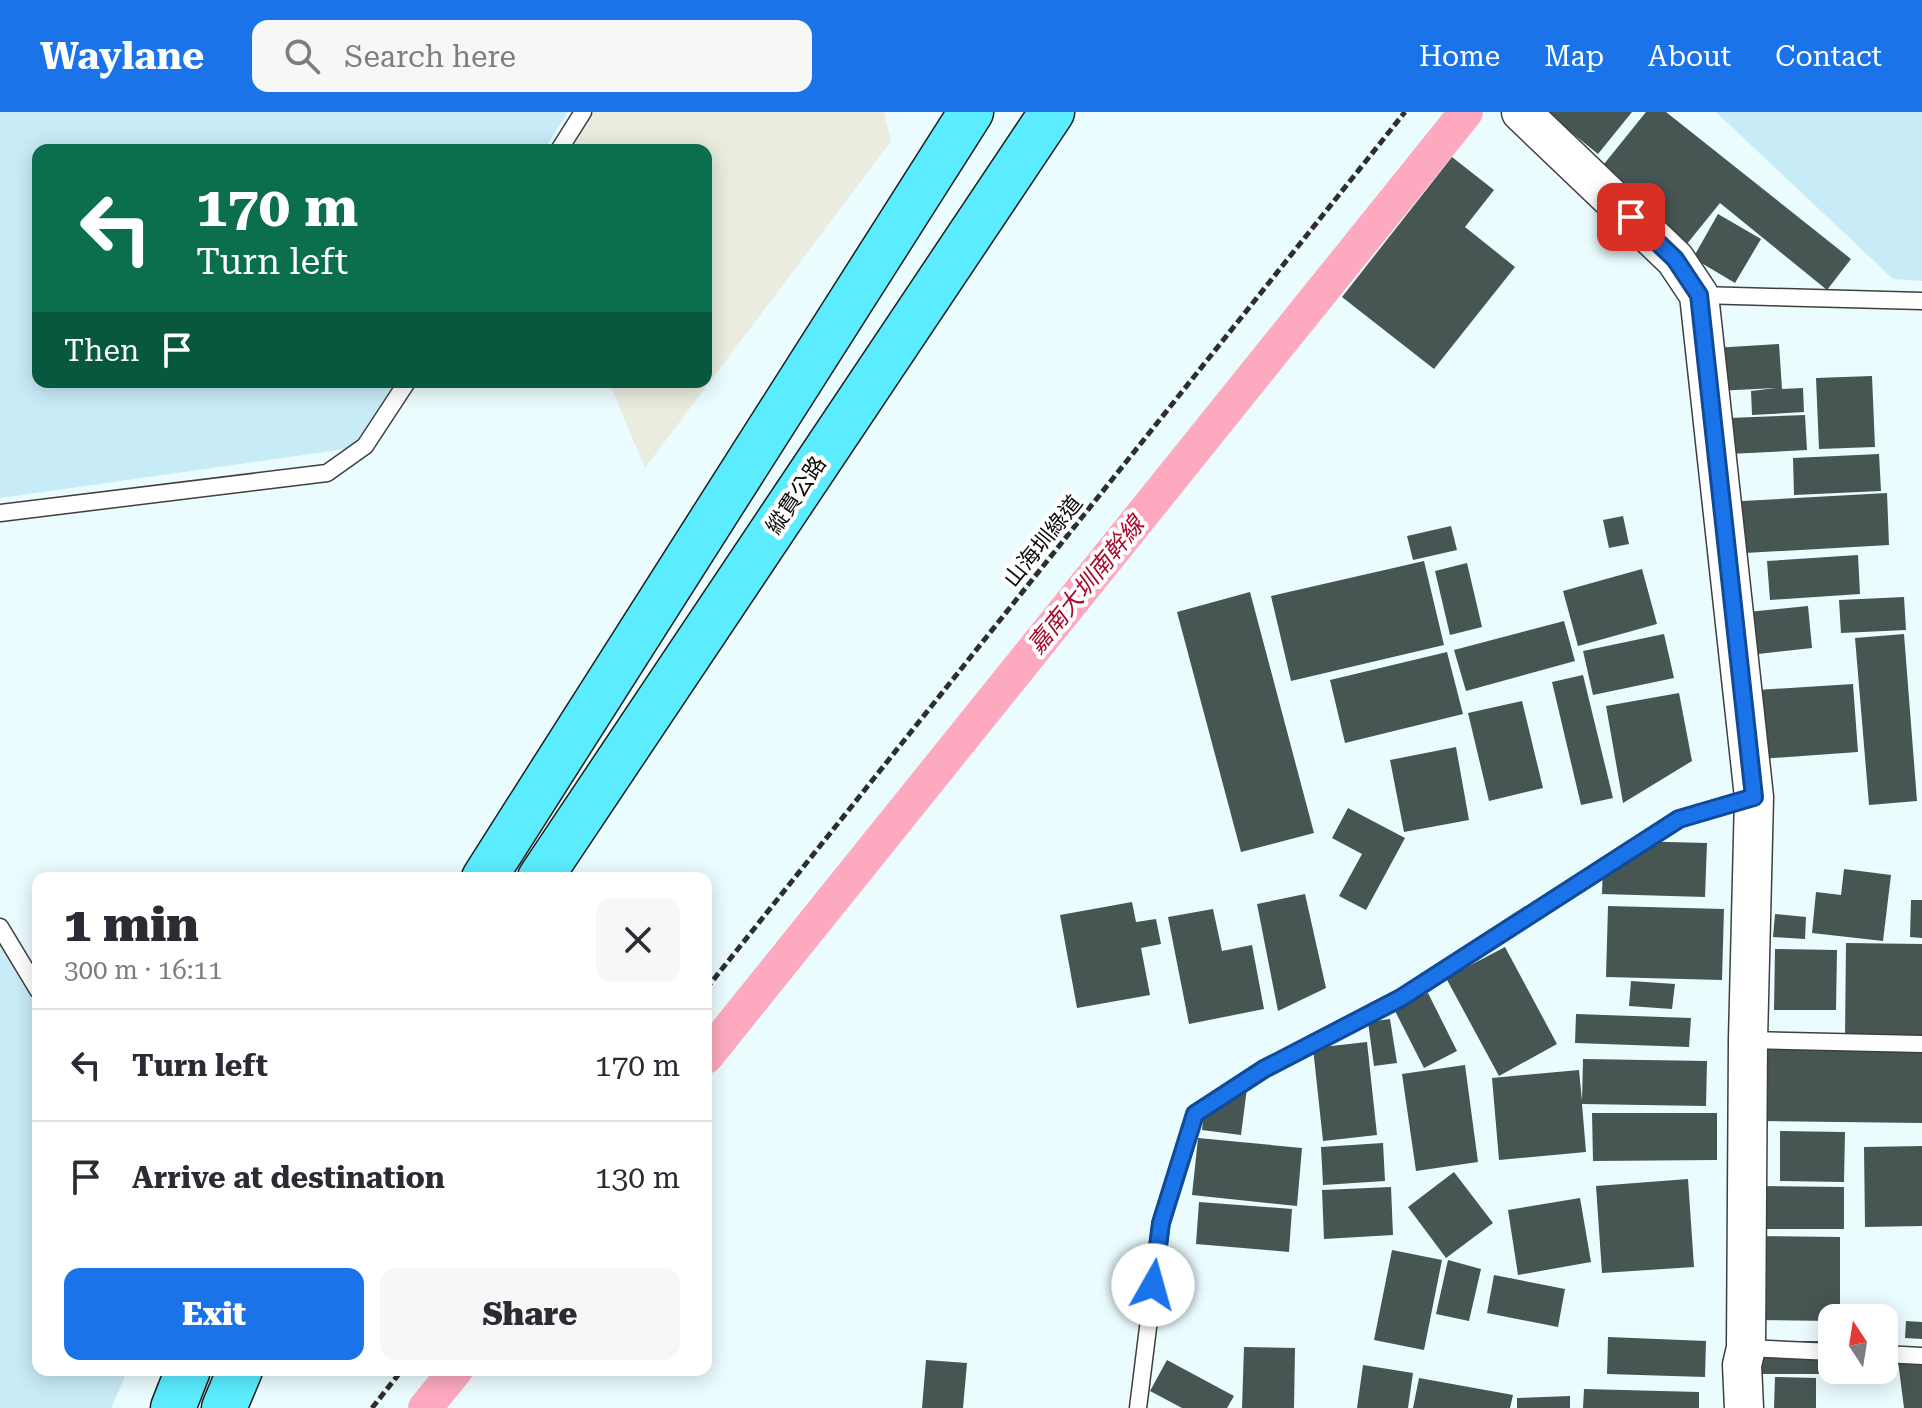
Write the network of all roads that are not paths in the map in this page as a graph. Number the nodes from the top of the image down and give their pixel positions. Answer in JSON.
{"nodes":[{"id":1,"x":583,"y":112,"type":"edge"},
{"id":2,"x":971,"y":112,"type":"edge"},
{"id":3,"x":1052,"y":112,"type":"edge"},
{"id":4,"x":1521,"y":112,"type":"edge"},
{"id":5,"x":563,"y":144,"type":"edge"},
{"id":6,"x":1699,"y":295,"type":"junction"},
{"id":7,"x":1922,"y":301,"type":"edge"},
{"id":8,"x":403,"y":388,"type":"edge"},
{"id":9,"x":0,"y":513,"type":"edge"},
{"id":10,"x":1754,"y":797,"type":"junction"},
{"id":11,"x":488,"y":872,"type":"edge"},
{"id":12,"x":544,"y":872,"type":"edge"},
{"id":13,"x":0,"y":927,"type":"edge"},
{"id":14,"x":32,"y":980,"type":"edge"},
{"id":15,"x":1748,"y":1040,"type":"junction"},
{"id":16,"x":1922,"y":1044,"type":"edge"},
{"id":17,"x":1746,"y":1348,"type":"junction"},
{"id":18,"x":1818,"y":1351,"type":"edge"},
{"id":19,"x":1898,"y":1355,"type":"edge"},
{"id":20,"x":1922,"y":1356,"type":"edge"},
{"id":21,"x":186,"y":1376,"type":"edge"},
{"id":22,"x":237,"y":1376,"type":"edge"},
{"id":23,"x":173,"y":1408,"type":"edge"},
{"id":24,"x":224,"y":1408,"type":"edge"},
{"id":25,"x":1138,"y":1408,"type":"edge"},
{"id":26,"x":1744,"y":1408,"type":"edge"}],
"edges":[{"from":1,"to":5,"type":"lane"},
{"from":2,"to":11,"type":"main road"},
{"from":3,"to":12,"type":"main road","name":"縱貫公路"},
{"from":4,"to":6,"type":"street"},
{"from":6,"to":7,"type":"lane"},
{"from":6,"to":10,"type":"street"},
{"from":8,"to":9,"type":"lane"},
{"from":10,"to":15,"type":"street"},
{"from":10,"to":25,"type":"lane"},
{"from":13,"to":14,"type":"lane"},
{"from":15,"to":16,"type":"lane"},
{"from":15,"to":17,"type":"street"},
{"from":17,"to":18,"type":"lane"},
{"from":17,"to":26,"type":"street"},
{"from":19,"to":20,"type":"lane"},
{"from":21,"to":23,"type":"main road"},
{"from":22,"to":24,"type":"main road"}]}
